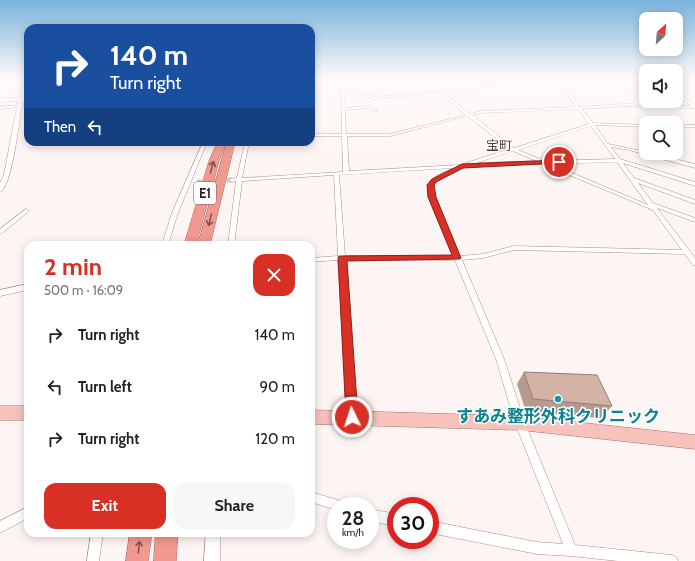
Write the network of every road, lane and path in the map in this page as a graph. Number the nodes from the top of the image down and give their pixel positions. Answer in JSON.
{"nodes":[{"id":1,"x":343,"y":104,"type":"edge"},
{"id":2,"x":455,"y":104,"type":"edge"},
{"id":3,"x":577,"y":104,"type":"edge"},
{"id":4,"x":19,"y":106,"type":"junction"},
{"id":5,"x":24,"y":107,"type":"edge"},
{"id":6,"x":695,"y":107,"type":"edge"},
{"id":7,"x":0,"y":108,"type":"edge"},
{"id":8,"x":580,"y":108,"type":"junction"},
{"id":9,"x":343,"y":109,"type":"junction"},
{"id":10,"x":376,"y":111,"type":"dead end"},
{"id":11,"x":468,"y":115,"type":"junction"},
{"id":12,"x":592,"y":125,"type":"junction"},
{"id":13,"x":639,"y":126,"type":"edge"},
{"id":14,"x":683,"y":126,"type":"edge"},
{"id":15,"x":695,"y":126,"type":"edge"},
{"id":16,"x":315,"y":134,"type":"edge"},
{"id":17,"x":344,"y":134,"type":"junction"},
{"id":18,"x":608,"y":145,"type":"junction"},
{"id":19,"x":203,"y":146,"type":"edge"},
{"id":20,"x":220,"y":146,"type":"edge"},
{"id":21,"x":230,"y":146,"type":"edge"},
{"id":22,"x":246,"y":146,"type":"edge"},
{"id":23,"x":512,"y":149,"type":"junction"},
{"id":24,"x":618,"y":160,"type":"junction"},
{"id":25,"x":544,"y":162,"type":"junction"},
{"id":26,"x":462,"y":166,"type":"junction"},
{"id":27,"x":695,"y":166,"type":"edge"},
{"id":28,"x":346,"y":172,"type":"junction"},
{"id":29,"x":336,"y":173,"type":"junction"},
{"id":30,"x":632,"y":179,"type":"junction"},
{"id":31,"x":232,"y":180,"type":"tunnel mouth"},
{"id":32,"x":239,"y":180,"type":"junction"},
{"id":33,"x":188,"y":181,"type":"junction"},
{"id":34,"x":197,"y":182,"type":"tunnel mouth"},
{"id":35,"x":695,"y":184,"type":"edge"},
{"id":36,"x":0,"y":190,"type":"edge"},
{"id":37,"x":695,"y":202,"type":"edge"},
{"id":38,"x":653,"y":206,"type":"junction"},
{"id":39,"x":26,"y":211,"type":"dead end"},
{"id":40,"x":695,"y":220,"type":"edge"},
{"id":41,"x":0,"y":232,"type":"edge"},
{"id":42,"x":166,"y":241,"type":"edge"},
{"id":43,"x":191,"y":241,"type":"edge"},
{"id":44,"x":205,"y":241,"type":"edge"},
{"id":45,"x":231,"y":241,"type":"edge"},
{"id":46,"x":687,"y":252,"type":"junction"},
{"id":47,"x":342,"y":258,"type":"junction"},
{"id":48,"x":457,"y":258,"type":"junction"},
{"id":49,"x":315,"y":260,"type":"edge"},
{"id":50,"x":695,"y":263,"type":"edge"},
{"id":51,"x":24,"y":288,"type":"edge"},
{"id":52,"x":1,"y":295,"type":"edge"},
{"id":53,"x":0,"y":413,"type":"edge"},
{"id":54,"x":24,"y":414,"type":"edge"},
{"id":55,"x":315,"y":417,"type":"edge"},
{"id":56,"x":352,"y":417,"type":"junction"},
{"id":57,"x":520,"y":423,"type":"junction"},
{"id":58,"x":695,"y":442,"type":"edge"},
{"id":59,"x":315,"y":498,"type":"edge"},
{"id":60,"x":327,"y":502,"type":"edge"},
{"id":61,"x":24,"y":514,"type":"edge"},
{"id":62,"x":0,"y":527,"type":"edge"},
{"id":63,"x":439,"y":529,"type":"edge"},
{"id":64,"x":96,"y":537,"type":"edge"},
{"id":65,"x":140,"y":537,"type":"edge"},
{"id":66,"x":167,"y":537,"type":"edge"},
{"id":67,"x":213,"y":537,"type":"edge"},
{"id":68,"x":571,"y":550,"type":"junction"},
{"id":69,"x":93,"y":561,"type":"edge"},
{"id":70,"x":137,"y":561,"type":"edge"},
{"id":71,"x":165,"y":561,"type":"edge"},
{"id":72,"x":212,"y":561,"type":"edge"},
{"id":73,"x":672,"y":561,"type":"edge"}],
"edges":[{"from":1,"to":9,"type":"street"},
{"from":2,"to":11,"type":"street"},
{"from":3,"to":8,"type":"street"},
{"from":4,"to":5,"type":"street"},
{"from":4,"to":7,"type":"street"},
{"from":4,"to":36,"type":"street"},
{"from":6,"to":8,"type":"street"},
{"from":8,"to":11,"type":"street"},
{"from":8,"to":12,"type":"street"},
{"from":9,"to":10,"type":"street"},
{"from":9,"to":17,"type":"street"},
{"from":11,"to":17,"type":"street"},
{"from":11,"to":23,"type":"street"},
{"from":12,"to":13,"type":"street"},
{"from":12,"to":18,"type":"street"},
{"from":12,"to":23,"type":"street"},
{"from":14,"to":15,"type":"street"},
{"from":16,"to":17,"type":"street"},
{"from":17,"to":28,"type":"street"},
{"from":18,"to":24,"type":"street"},
{"from":18,"to":27,"type":"street"},
{"from":19,"to":33,"type":"street"},
{"from":43,"to":20,"type":"highway","number":"E1","one_way":true},
{"from":21,"to":44,"type":"highway","number":"E1","one_way":true},
{"from":22,"to":32,"type":"street"},
{"from":23,"to":25,"type":"street"},
{"from":23,"to":26,"type":"street"},
{"from":24,"to":25,"type":"street"},
{"from":24,"to":30,"type":"street"},
{"from":24,"to":35,"type":"street"},
{"from":25,"to":26,"type":"street"},
{"from":25,"to":38,"type":"street"},
{"from":26,"to":28,"type":"street"},
{"from":26,"to":48,"type":"street"},
{"from":28,"to":29,"type":"street"},
{"from":29,"to":32,"type":"street"},
{"from":29,"to":47,"type":"street"},
{"from":30,"to":37,"type":"street"},
{"from":30,"to":38,"type":"street"},
{"from":31,"to":32,"type":"street"},
{"from":32,"to":45,"type":"street"},
{"from":33,"to":34,"type":"street"},
{"from":33,"to":42,"type":"street"},
{"from":38,"to":40,"type":"street"},
{"from":38,"to":46,"type":"street"},
{"from":39,"to":41,"type":"street"},
{"from":46,"to":48,"type":"street"},
{"from":46,"to":50,"type":"street"},
{"from":47,"to":48,"type":"street"},
{"from":47,"to":49,"type":"street"},
{"from":47,"to":56,"type":"street"},
{"from":48,"to":57,"type":"street"},
{"from":51,"to":52,"type":"street"},
{"from":53,"to":54,"type":"main road"},
{"from":55,"to":56,"type":"main road"},
{"from":56,"to":57,"type":"main road"},
{"from":57,"to":58,"type":"main road"},
{"from":57,"to":68,"type":"street"},
{"from":59,"to":60,"type":"street"},
{"from":61,"to":62,"type":"street"},
{"from":63,"to":68,"type":"street"},
{"from":64,"to":69,"type":"street"},
{"from":70,"to":65,"type":"highway","one_way":true},
{"from":66,"to":71,"type":"highway"},
{"from":67,"to":72,"type":"street"},
{"from":68,"to":73,"type":"street"}]}
